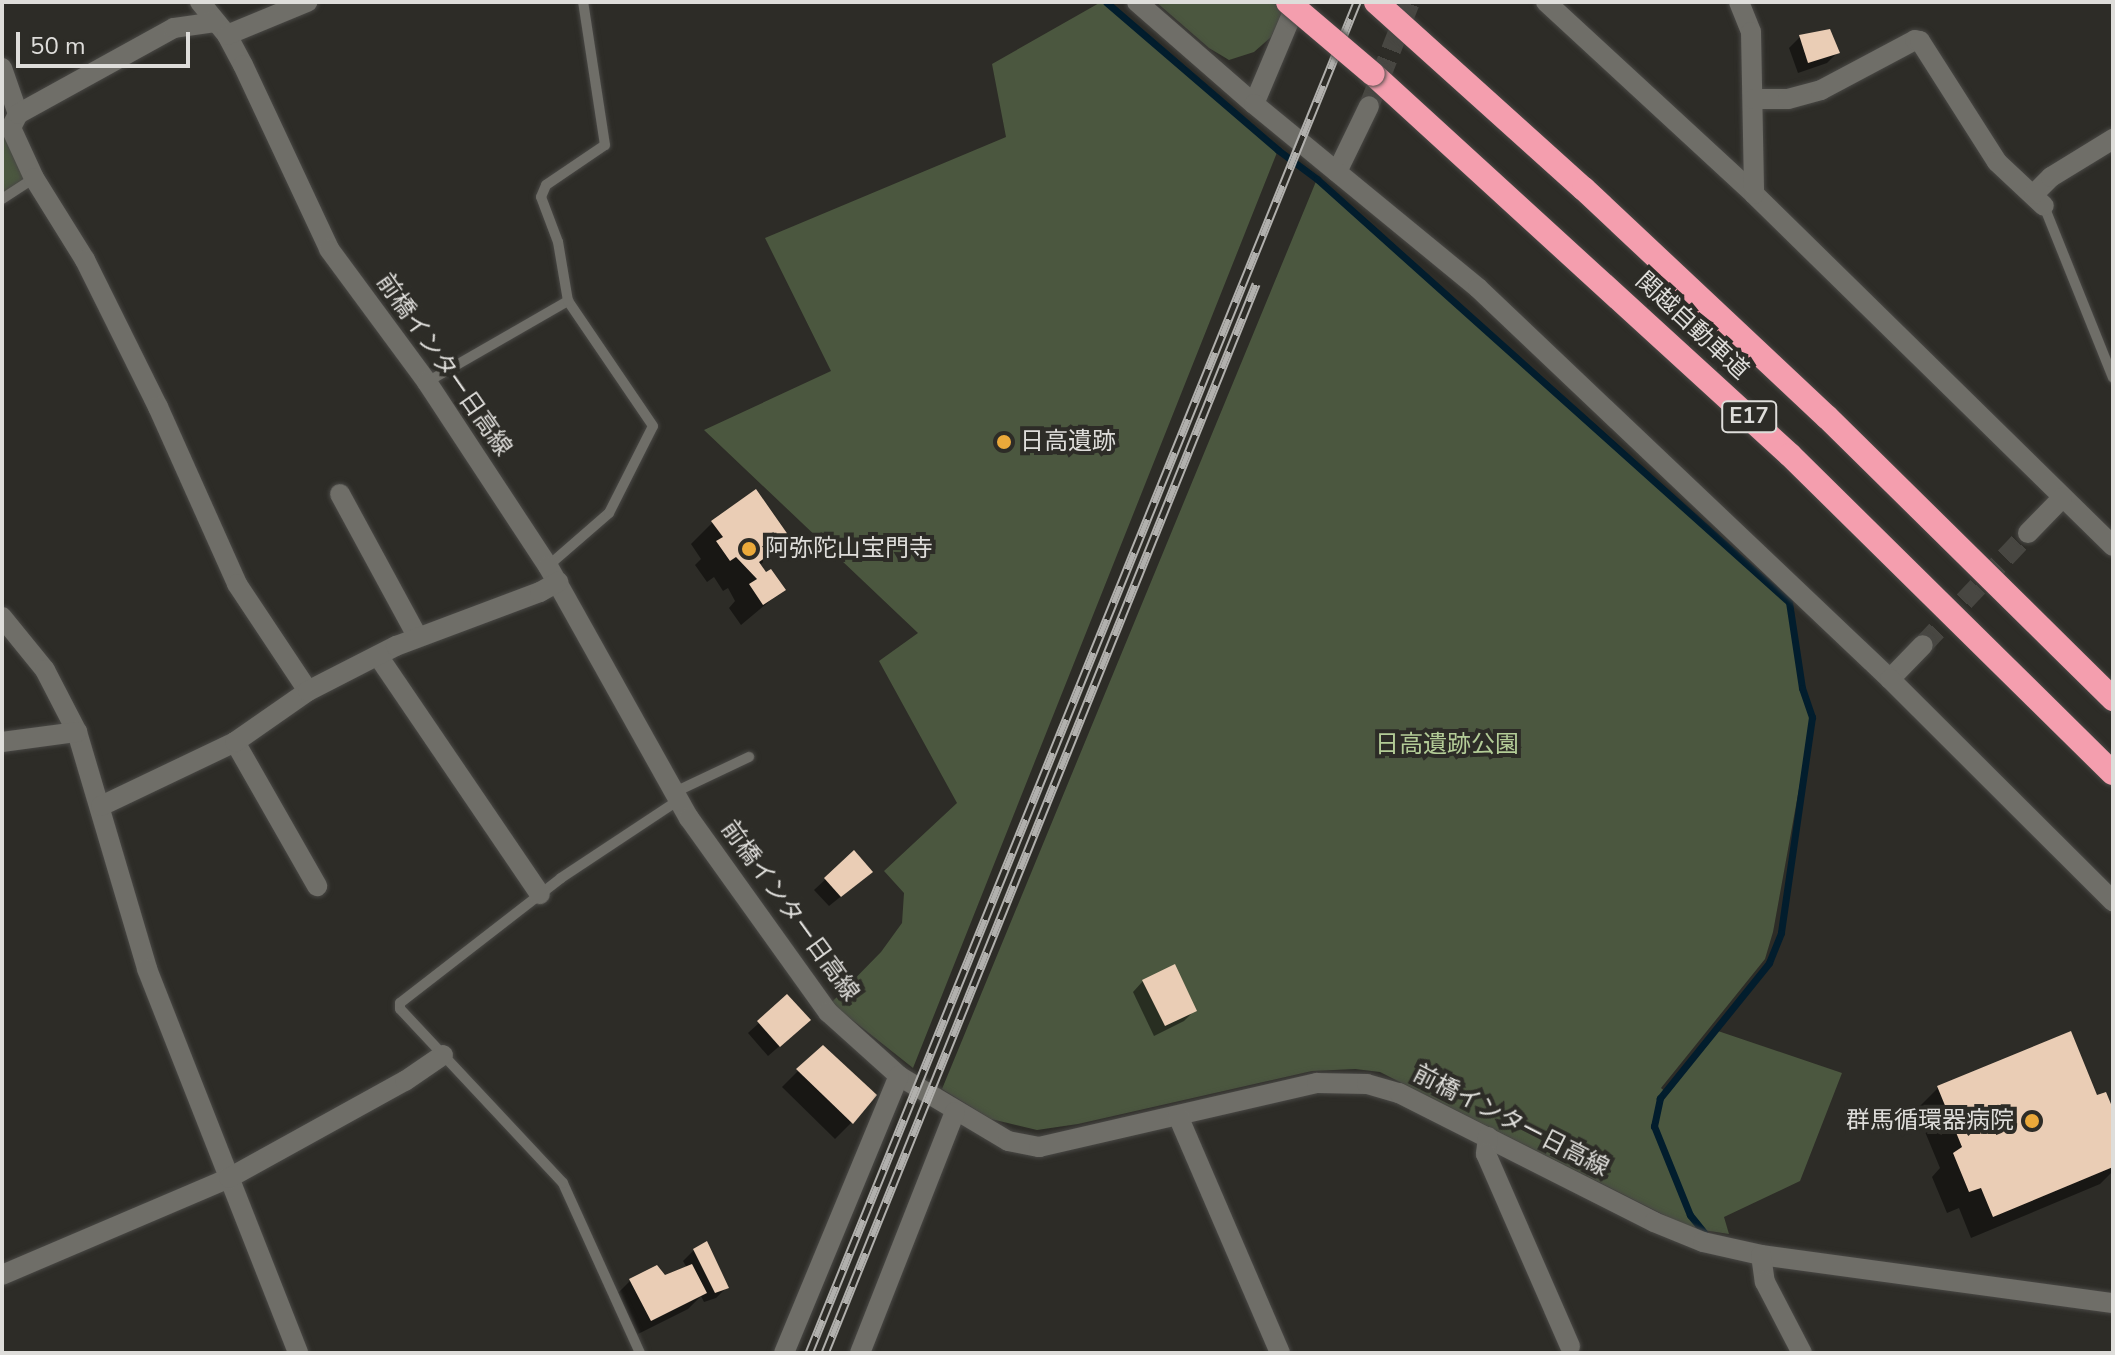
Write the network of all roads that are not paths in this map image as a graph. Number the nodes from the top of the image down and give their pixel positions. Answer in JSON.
{"nodes":[{"id":1,"x":200,"y":2,"type":"edge"},
{"id":2,"x":307,"y":2,"type":"edge"},
{"id":3,"x":583,"y":2,"type":"edge"},
{"id":4,"x":1137,"y":2,"type":"edge"},
{"id":5,"x":1288,"y":2,"type":"edge"},
{"id":6,"x":1297,"y":2,"type":"edge"},
{"id":7,"x":1376,"y":2,"type":"edge"},
{"id":8,"x":1546,"y":2,"type":"edge"},
{"id":9,"x":1739,"y":2,"type":"edge"},
{"id":10,"x":222,"y":29,"type":"junction"},
{"id":11,"x":2,"y":68,"type":"edge"},
{"id":12,"x":1753,"y":99,"type":"junction"},
{"id":13,"x":1254,"y":104,"type":"junction"},
{"id":14,"x":1369,"y":106,"type":"tunnel mouth"},
{"id":15,"x":18,"y":114,"type":"junction"},
{"id":16,"x":2113,"y":139,"type":"edge"},
{"id":17,"x":1337,"y":172,"type":"junction"},
{"id":18,"x":34,"y":178,"type":"junction"},
{"id":19,"x":1754,"y":194,"type":"junction"},
{"id":20,"x":2,"y":199,"type":"edge"},
{"id":21,"x":2039,"y":200,"type":"junction"},
{"id":22,"x":568,"y":301,"type":"junction"},
{"id":23,"x":2113,"y":378,"type":"edge"},
{"id":24,"x":427,"y":382,"type":"junction"},
{"id":25,"x":340,"y":494,"type":"dead end"},
{"id":26,"x":2062,"y":498,"type":"junction"},
{"id":27,"x":2028,"y":533,"type":"tunnel mouth"},
{"id":28,"x":2113,"y":546,"type":"edge"},
{"id":29,"x":553,"y":574,"type":"junction"},
{"id":30,"x":2,"y":617,"type":"edge"},
{"id":31,"x":417,"y":636,"type":"junction"},
{"id":32,"x":1923,"y":645,"type":"tunnel mouth"},
{"id":33,"x":378,"y":656,"type":"junction"},
{"id":34,"x":1890,"y":679,"type":"junction"},
{"id":35,"x":308,"y":691,"type":"junction"},
{"id":36,"x":2113,"y":699,"type":"edge"},
{"id":37,"x":77,"y":732,"type":"junction"},
{"id":38,"x":2,"y":742,"type":"edge"},
{"id":39,"x":235,"y":742,"type":"junction"},
{"id":40,"x":749,"y":757,"type":"dead end"},
{"id":41,"x":2113,"y":773,"type":"edge"},
{"id":42,"x":677,"y":796,"type":"junction"},
{"id":43,"x":101,"y":806,"type":"junction"},
{"id":44,"x":317,"y":886,"type":"dead end"},
{"id":45,"x":540,"y":894,"type":"junction"},
{"id":46,"x":2113,"y":901,"type":"edge"},
{"id":47,"x":443,"y":1055,"type":"junction"},
{"id":48,"x":899,"y":1076,"type":"junction"},
{"id":49,"x":955,"y":1112,"type":"junction"},
{"id":50,"x":1178,"y":1116,"type":"junction"},
{"id":51,"x":1488,"y":1137,"type":"junction"},
{"id":52,"x":229,"y":1178,"type":"junction"},
{"id":53,"x":1761,"y":1255,"type":"junction"},
{"id":54,"x":2,"y":1275,"type":"edge"},
{"id":55,"x":2113,"y":1303,"type":"edge"},
{"id":56,"x":1570,"y":1346,"type":"dead end"},
{"id":57,"x":298,"y":1353,"type":"edge"},
{"id":58,"x":640,"y":1353,"type":"edge"},
{"id":59,"x":784,"y":1353,"type":"edge"},
{"id":60,"x":860,"y":1353,"type":"edge"},
{"id":61,"x":1280,"y":1353,"type":"edge"},
{"id":62,"x":1802,"y":1353,"type":"edge"}],
"edges":[{"from":1,"to":10,"type":"street","name":"前橋インター日高線"},
{"from":2,"to":10,"type":"street"},
{"from":3,"to":22,"type":"lane"},
{"from":4,"to":13,"type":"street"},
{"from":5,"to":41,"type":"highway","name":"関越自動車道","number":"E17","bridge":true},
{"from":6,"to":13,"type":"street"},
{"from":7,"to":36,"type":"highway","name":"関越自動車道","number":"E17"},
{"from":8,"to":19,"type":"street"},
{"from":9,"to":12,"type":"street"},
{"from":10,"to":15,"type":"street"},
{"from":10,"to":24,"type":"street","name":"前橋インター日高線"},
{"from":11,"to":15,"type":"street"},
{"from":12,"to":19,"type":"street"},
{"from":12,"to":21,"type":"street"},
{"from":13,"to":17,"type":"street"},
{"from":14,"to":17,"type":"street"},
{"from":15,"to":18,"type":"street"},
{"from":16,"to":21,"type":"street"},
{"from":17,"to":34,"type":"street"},
{"from":18,"to":20,"type":"lane"},
{"from":18,"to":35,"type":"street"},
{"from":19,"to":26,"type":"street"},
{"from":21,"to":23,"type":"lane"},
{"from":22,"to":24,"type":"lane"},
{"from":22,"to":29,"type":"lane"},
{"from":24,"to":29,"type":"street","name":"前橋インター日高線"},
{"from":25,"to":31,"type":"street"},
{"from":26,"to":27,"type":"street"},
{"from":26,"to":28,"type":"street"},
{"from":29,"to":31,"type":"street"},
{"from":29,"to":42,"type":"street","name":"前橋インター日高線"},
{"from":30,"to":37,"type":"street"},
{"from":31,"to":33,"type":"street"},
{"from":32,"to":34,"type":"street"},
{"from":33,"to":35,"type":"street"},
{"from":33,"to":45,"type":"street"},
{"from":34,"to":46,"type":"street"},
{"from":35,"to":39,"type":"street"},
{"from":37,"to":38,"type":"street"},
{"from":37,"to":43,"type":"street"},
{"from":39,"to":43,"type":"street"},
{"from":39,"to":44,"type":"street"},
{"from":40,"to":42,"type":"lane"},
{"from":42,"to":45,"type":"lane"},
{"from":42,"to":48,"type":"street","name":"前橋インター日高線"},
{"from":43,"to":52,"type":"street"},
{"from":45,"to":47,"type":"lane"},
{"from":47,"to":52,"type":"street"},
{"from":47,"to":58,"type":"lane"},
{"from":48,"to":49,"type":"street","name":"前橋インター日高線"},
{"from":48,"to":59,"type":"street"},
{"from":49,"to":50,"type":"street","name":"前橋インター日高線"},
{"from":49,"to":60,"type":"street"},
{"from":50,"to":51,"type":"street","name":"前橋インター日高線"},
{"from":50,"to":61,"type":"street"},
{"from":51,"to":53,"type":"street","name":"前橋インター日高線"},
{"from":51,"to":56,"type":"street"},
{"from":52,"to":54,"type":"street"},
{"from":52,"to":57,"type":"street"},
{"from":53,"to":55,"type":"street","name":"前橋インター日高線"},
{"from":53,"to":62,"type":"street"}]}
